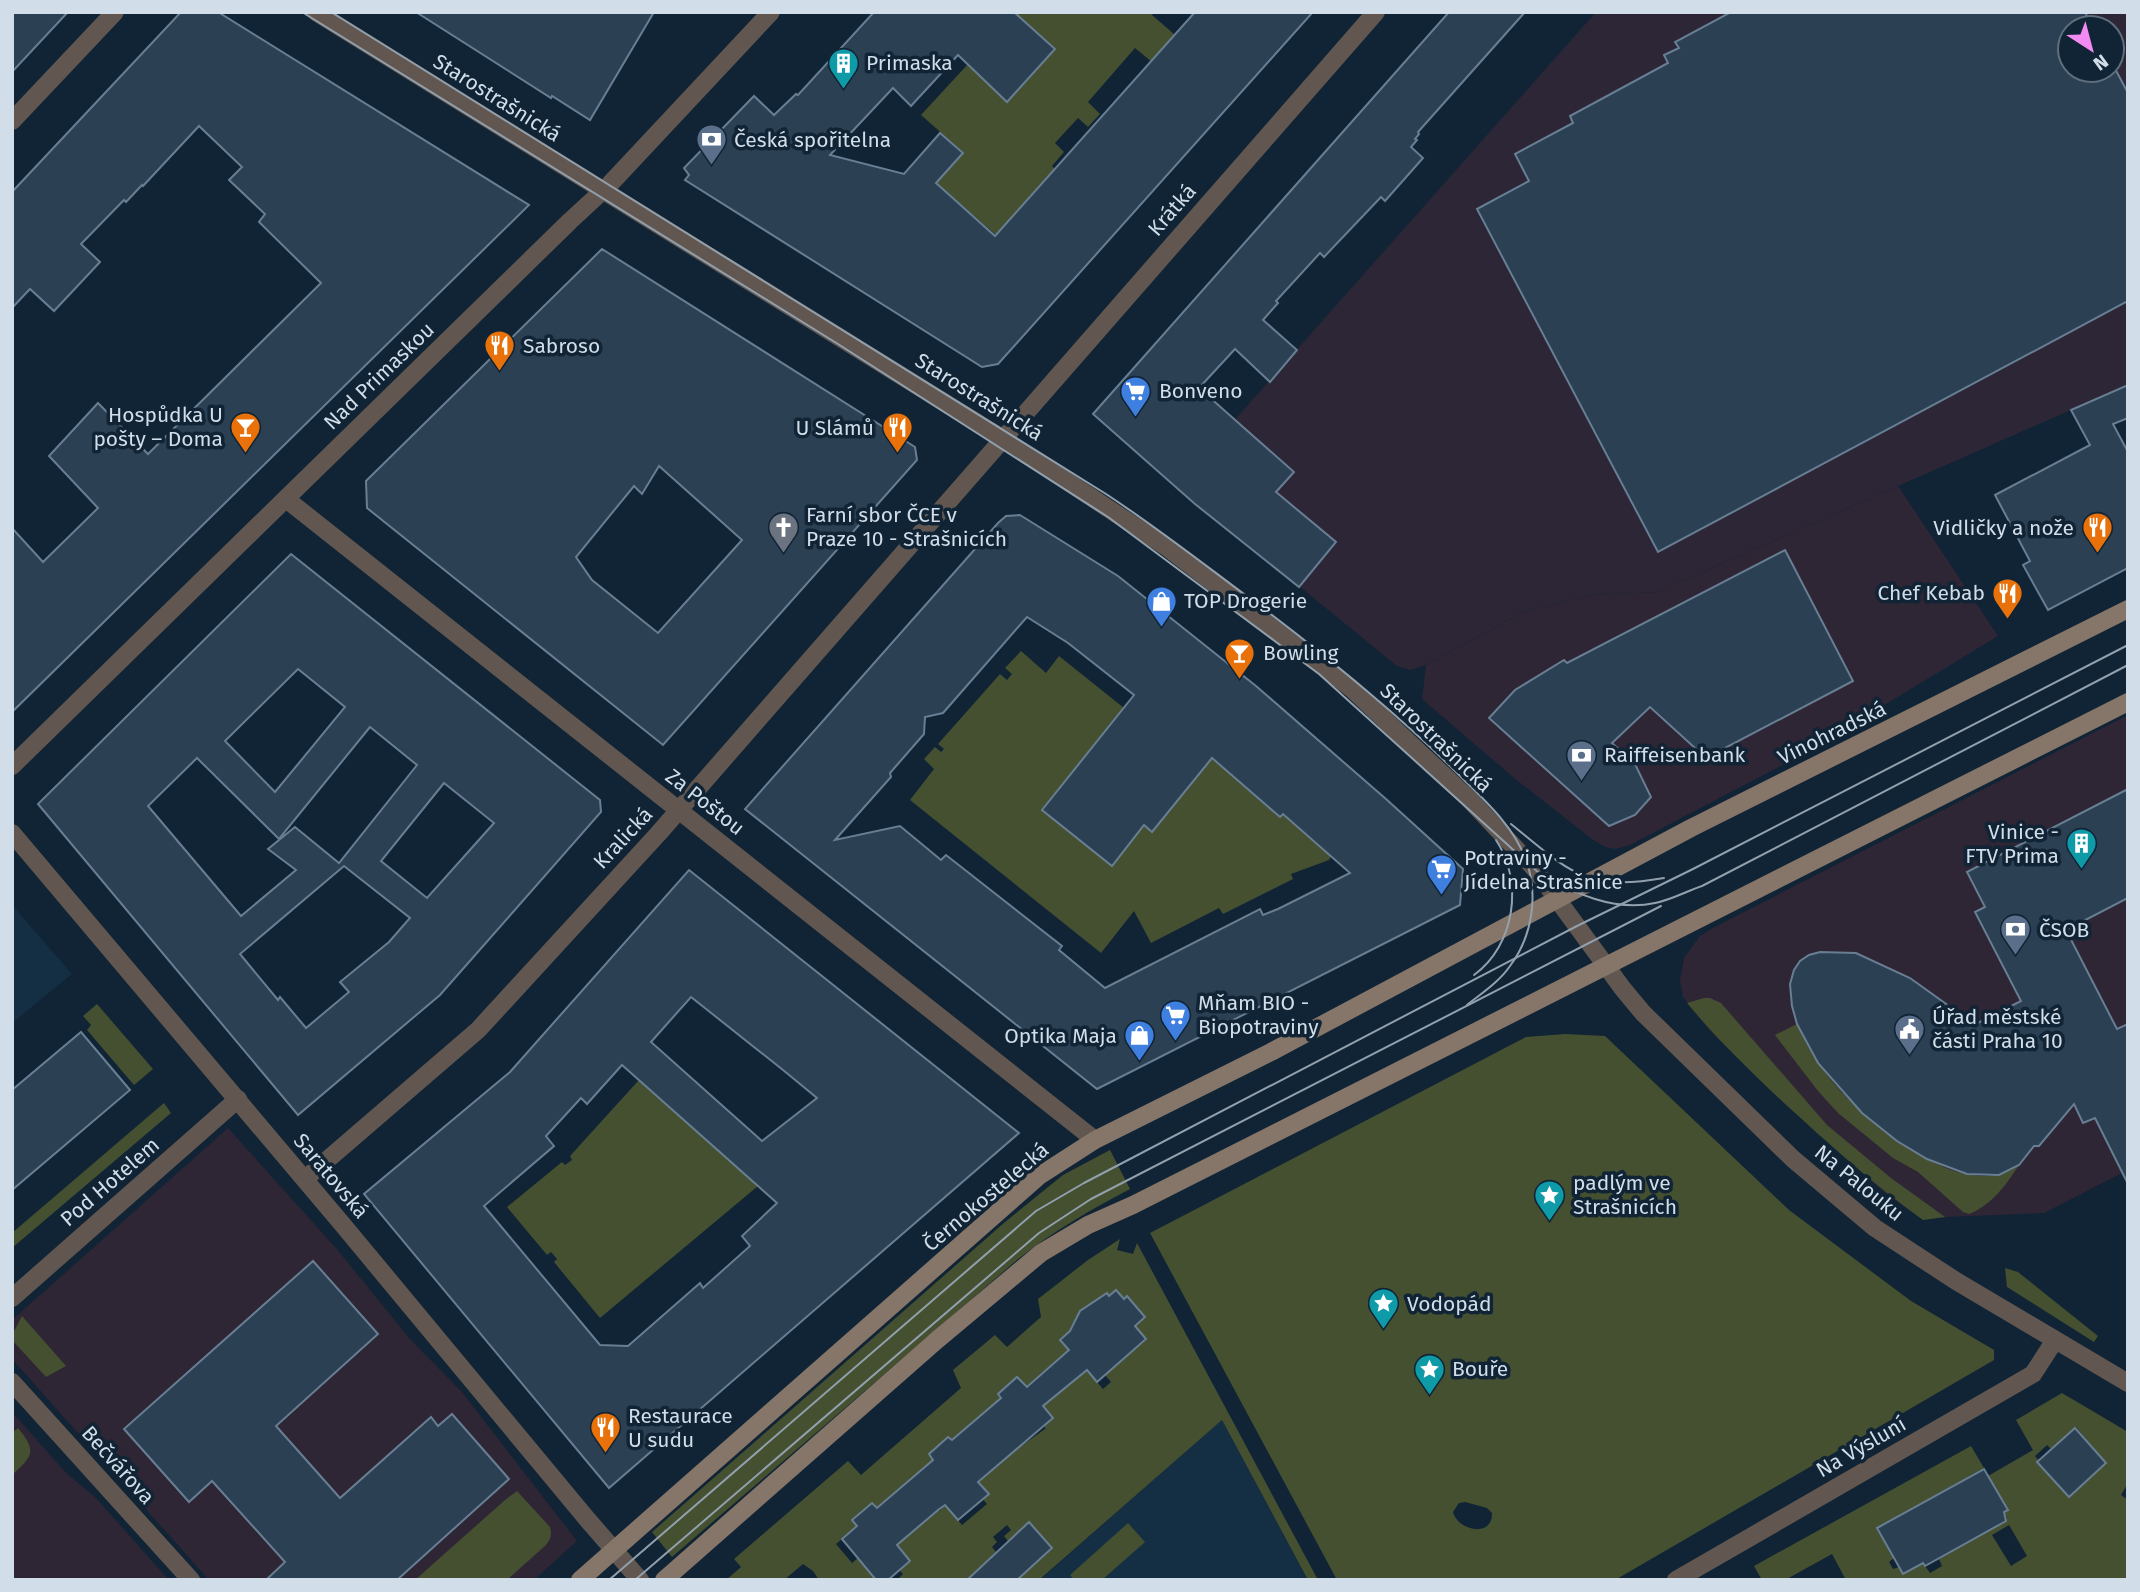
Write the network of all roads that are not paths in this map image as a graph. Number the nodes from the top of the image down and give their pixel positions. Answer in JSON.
{"nodes":[{"id":1,"x":115,"y":12,"type":"edge"},
{"id":2,"x":316,"y":12,"type":"edge"},
{"id":3,"x":771,"y":12,"type":"edge"},
{"id":4,"x":1376,"y":12,"type":"edge"},
{"id":5,"x":12,"y":121,"type":"edge"},
{"id":6,"x":604,"y":190,"type":"junction"},
{"id":7,"x":1003,"y":439,"type":"junction"},
{"id":8,"x":286,"y":499,"type":"junction"},
{"id":9,"x":2124,"y":611,"type":"edge"},
{"id":10,"x":2128,"y":702,"type":"edge"},
{"id":11,"x":12,"y":766,"type":"edge"},
{"id":12,"x":679,"y":811,"type":"junction"},
{"id":13,"x":12,"y":833,"type":"edge"},
{"id":14,"x":1557,"y":899,"type":"junction"},
{"id":15,"x":1605,"y":965,"type":"junction"},
{"id":16,"x":237,"y":1099,"type":"junction"},
{"id":17,"x":1095,"y":1140,"type":"junction"},
{"id":18,"x":305,"y":1179,"type":"junction"},
{"id":19,"x":12,"y":1297,"type":"edge"},
{"id":20,"x":2055,"y":1340,"type":"junction"},
{"id":21,"x":12,"y":1382,"type":"edge"},
{"id":22,"x":2128,"y":1383,"type":"edge"},
{"id":23,"x":613,"y":1550,"type":"junction"},
{"id":24,"x":191,"y":1580,"type":"edge"},
{"id":25,"x":580,"y":1580,"type":"edge"},
{"id":26,"x":640,"y":1580,"type":"edge"},
{"id":27,"x":664,"y":1580,"type":"edge"},
{"id":28,"x":1675,"y":1580,"type":"edge"}],
"edges":[{"from":1,"to":5,"type":"street"},
{"from":2,"to":6,"type":"street","name":"Starostrašnická"},
{"from":3,"to":6,"type":"street","name":"Nad Primaskou"},
{"from":4,"to":7,"type":"street","name":"Krátká"},
{"from":6,"to":7,"type":"street","name":"Starostrašnická"},
{"from":6,"to":8,"type":"street","name":"Nad Primaskou"},
{"from":7,"to":12,"type":"street","name":"Kralická"},
{"from":7,"to":14,"type":"street","name":"Starostrašnická"},
{"from":8,"to":11,"type":"street","name":"Nad Primaskou"},
{"from":8,"to":12,"type":"street","name":"Za Poštou"},
{"from":9,"to":14,"type":"main road","name":"Vinohradská"},
{"from":10,"to":15,"type":"main road"},
{"from":12,"to":17,"type":"street","name":"Za Poštou"},
{"from":12,"to":18,"type":"street","name":"Kralická"},
{"from":13,"to":16,"type":"street","name":"Saratovská"},
{"from":14,"to":15,"type":"street","name":"Starostrašnická"},
{"from":14,"to":17,"type":"main road","name":"Černokostelecká"},
{"from":15,"to":20,"type":"street","name":"Na Palouku"},
{"from":15,"to":27,"type":"main road"},
{"from":16,"to":18,"type":"street","name":"Saratovská"},
{"from":16,"to":19,"type":"street","name":"Pod Hotelem"},
{"from":17,"to":23,"type":"main road","name":"Černokostelecká"},
{"from":18,"to":23,"type":"street","name":"Saratovská"},
{"from":20,"to":22,"type":"street","name":"Na Palouku"},
{"from":20,"to":28,"type":"street","name":"Na Výsluní"},
{"from":21,"to":24,"type":"street","name":"Bečvářova"},
{"from":23,"to":25,"type":"main road","name":"Černokostelecká"},
{"from":23,"to":26,"type":"street","name":"Saratovská"}]}
